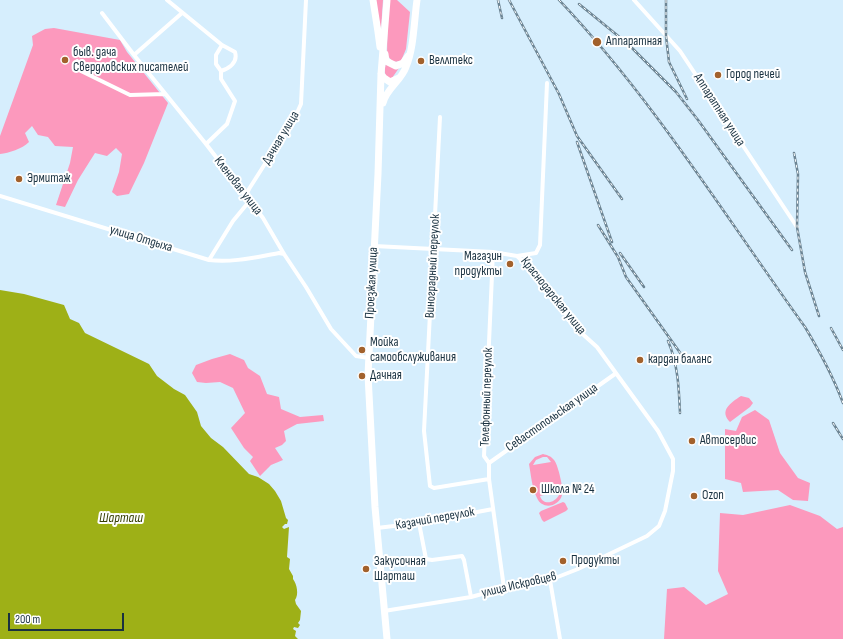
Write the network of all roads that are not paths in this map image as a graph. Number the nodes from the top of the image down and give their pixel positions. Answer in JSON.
{"nodes":[{"id":1,"x":167,"y":0,"type":"edge"},
{"id":2,"x":306,"y":0,"type":"edge"},
{"id":3,"x":373,"y":0,"type":"edge"},
{"id":4,"x":387,"y":0,"type":"edge"},
{"id":5,"x":417,"y":0,"type":"edge"},
{"id":6,"x":634,"y":0,"type":"edge"},
{"id":7,"x":102,"y":12,"type":"dead end"},
{"id":8,"x":182,"y":13,"type":"junction"},
{"id":9,"x":222,"y":45,"type":"junction"},
{"id":10,"x":384,"y":45,"type":"junction"},
{"id":11,"x":411,"y":49,"type":"junction"},
{"id":12,"x":134,"y":55,"type":"junction"},
{"id":13,"x":77,"y":61,"type":"dead end"},
{"id":14,"x":221,"y":71,"type":"junction"},
{"id":15,"x":382,"y":71,"type":"junction"},
{"id":16,"x":400,"y":77,"type":"junction"},
{"id":17,"x":547,"y":83,"type":"dead end"},
{"id":18,"x":165,"y":94,"type":"junction"},
{"id":19,"x":380,"y":115,"type":"junction"},
{"id":20,"x":440,"y":117,"type":"dead end"},
{"id":21,"x":206,"y":144,"type":"junction"},
{"id":22,"x":0,"y":196,"type":"edge"},
{"id":23,"x":247,"y":198,"type":"junction"},
{"id":24,"x":797,"y":227,"type":"dead end"},
{"id":25,"x":374,"y":246,"type":"junction"},
{"id":26,"x":434,"y":250,"type":"junction"},
{"id":27,"x":493,"y":252,"type":"junction"},
{"id":28,"x":284,"y":254,"type":"junction"},
{"id":29,"x":517,"y":256,"type":"junction"},
{"id":30,"x":209,"y":260,"type":"junction"},
{"id":31,"x":369,"y":358,"type":"junction"},
{"id":32,"x":615,"y":374,"type":"junction"},
{"id":33,"x":489,"y":463,"type":"junction"},
{"id":34,"x":673,"y":471,"type":"joint"},
{"id":35,"x":489,"y":479,"type":"junction"},
{"id":36,"x":493,"y":509,"type":"junction"},
{"id":37,"x":419,"y":523,"type":"junction"},
{"id":38,"x":377,"y":528,"type":"junction"},
{"id":39,"x":550,"y":580,"type":"junction"},
{"id":40,"x":504,"y":588,"type":"junction"},
{"id":41,"x":471,"y":597,"type":"junction"},
{"id":42,"x":384,"y":611,"type":"junction"},
{"id":43,"x":387,"y":639,"type":"edge"},
{"id":44,"x":560,"y":639,"type":"edge"}],
"edges":[{"from":1,"to":8,"type":"street"},
{"from":2,"to":23,"type":"street","name":"Дачная улица"},
{"from":3,"to":15,"type":"main road"},
{"from":4,"to":10,"type":"main road","name":"Проезжая улица"},
{"from":5,"to":11,"type":"main road"},
{"from":6,"to":24,"type":"street","name":"Аппаратная улица"},
{"from":7,"to":12,"type":"street","name":"Кленовая улица"},
{"from":8,"to":9,"type":"street"},
{"from":8,"to":12,"type":"street"},
{"from":9,"to":14,"type":"street"},
{"from":9,"to":14,"type":"street"},
{"from":10,"to":11,"type":"main road"},
{"from":10,"to":15,"type":"main road","name":"Проезжая улица"},
{"from":11,"to":16,"type":"main road"},
{"from":12,"to":18,"type":"street","name":"Кленовая улица"},
{"from":13,"to":18,"type":"street"},
{"from":14,"to":21,"type":"street"},
{"from":15,"to":16,"type":"main road"},
{"from":15,"to":19,"type":"main road","name":"Проезжая улица"},
{"from":16,"to":19,"type":"main road"},
{"from":17,"to":29,"type":"street","name":"Краснодарская улица"},
{"from":18,"to":21,"type":"street","name":"Кленовая улица"},
{"from":19,"to":25,"type":"main road","name":"Проезжая улица"},
{"from":20,"to":26,"type":"street","name":"Виноградный переулок"},
{"from":21,"to":23,"type":"street","name":"Кленовая улица"},
{"from":22,"to":30,"type":"street","name":"улица Отдыха"},
{"from":23,"to":28,"type":"street","name":"Кленовая улица"},
{"from":23,"to":30,"type":"street","name":"Дачная улица"},
{"from":25,"to":26,"type":"street"},
{"from":25,"to":31,"type":"main road","name":"Проезжая улица"},
{"from":26,"to":27,"type":"street"},
{"from":26,"to":35,"type":"street","name":"Виноградный переулок"},
{"from":27,"to":29,"type":"street"},
{"from":27,"to":33,"type":"street","name":"Телефонный переулок"},
{"from":28,"to":30,"type":"street","name":"улица Отдыха"},
{"from":28,"to":31,"type":"street","name":"Кленовая улица"},
{"from":29,"to":32,"type":"street","name":"Краснодарская улица"},
{"from":31,"to":38,"type":"main road","name":"Проезжая улица"},
{"from":32,"to":33,"type":"street","name":"Севастопольская улица"},
{"from":32,"to":34,"type":"street","name":"Краснодарская улица"},
{"from":33,"to":35,"type":"street","name":"Телефонный переулок"},
{"from":34,"to":39,"type":"street","name":"улица Искровцев"},
{"from":35,"to":36,"type":"street","name":"Телефонный переулок"},
{"from":36,"to":37,"type":"street","name":"Казачий переулок"},
{"from":36,"to":40,"type":"street","name":"Телефонный переулок"},
{"from":37,"to":38,"type":"street","name":"Казачий переулок"},
{"from":37,"to":41,"type":"street"},
{"from":38,"to":42,"type":"main road","name":"Проезжая улица"},
{"from":39,"to":40,"type":"street","name":"улица Искровцев"},
{"from":39,"to":44,"type":"street"},
{"from":40,"to":41,"type":"street","name":"улица Искровцев"},
{"from":41,"to":42,"type":"street","name":"улица Искровцев"},
{"from":42,"to":43,"type":"main road","name":"Проезжая улица"}]}
